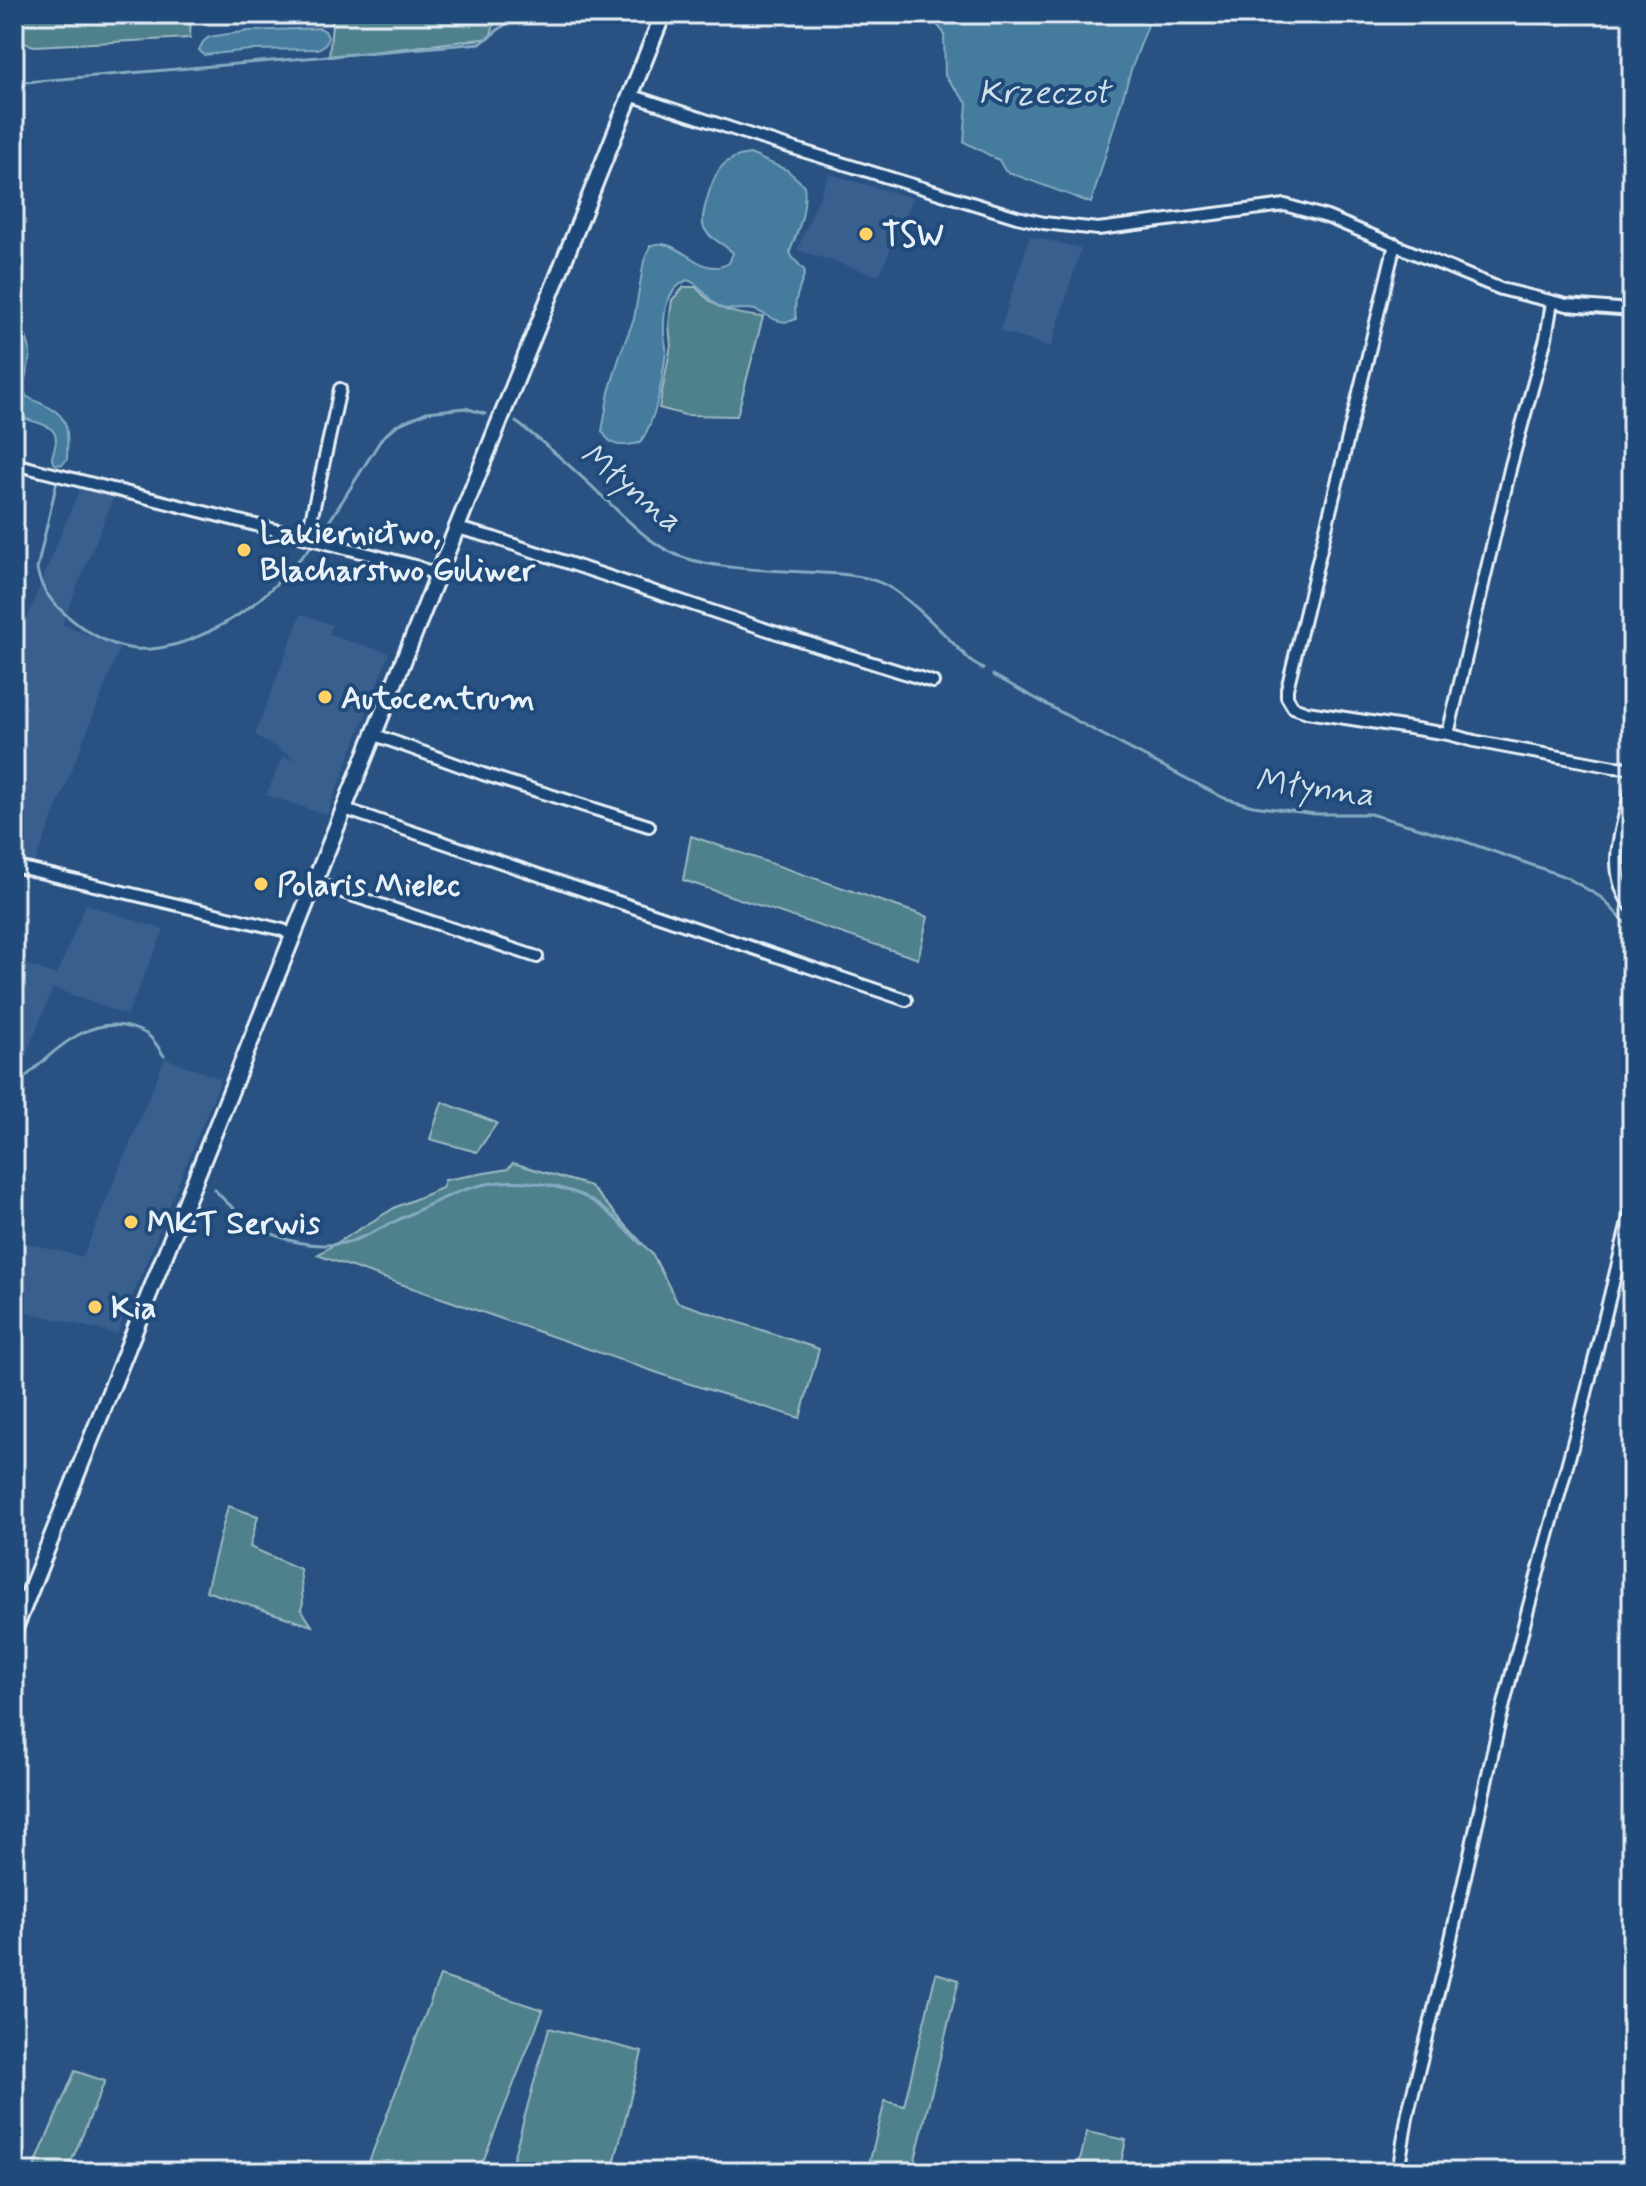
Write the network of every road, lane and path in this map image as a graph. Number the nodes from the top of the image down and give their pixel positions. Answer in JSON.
{"nodes":[{"id":1,"x":663,"y":14,"type":"edge"},
{"id":2,"x":630,"y":95,"type":"junction"},
{"id":3,"x":1395,"y":244,"type":"junction"},
{"id":4,"x":1552,"y":302,"type":"junction"},
{"id":5,"x":1632,"y":310,"type":"edge"},
{"id":6,"x":340,"y":389,"type":"dead end"},
{"id":7,"x":14,"y":464,"type":"edge"},
{"id":8,"x":457,"y":528,"type":"junction"},
{"id":9,"x":307,"y":538,"type":"junction"},
{"id":10,"x":438,"y":575,"type":"junction"},
{"id":11,"x":933,"y":682,"type":"dead end"},
{"id":12,"x":1448,"y":734,"type":"junction"},
{"id":13,"x":375,"y":735,"type":"junction"},
{"id":14,"x":1632,"y":768,"type":"edge"},
{"id":15,"x":1632,"y":788,"type":"edge"},
{"id":16,"x":345,"y":809,"type":"junction"},
{"id":17,"x":649,"y":826,"type":"dead end"},
{"id":18,"x":14,"y":866,"type":"edge"},
{"id":19,"x":315,"y":883,"type":"junction"},
{"id":20,"x":1632,"y":907,"type":"edge"},
{"id":21,"x":294,"y":937,"type":"junction"},
{"id":22,"x":537,"y":957,"type":"dead end"},
{"id":23,"x":906,"y":1000,"type":"dead end"},
{"id":24,"x":1632,"y":1206,"type":"edge"},
{"id":25,"x":20,"y":1598,"type":"edge"},
{"id":26,"x":14,"y":1631,"type":"edge"},
{"id":27,"x":1398,"y":2172,"type":"edge"}],
"edges":[{"from":1,"to":2,"type":"street"},
{"from":2,"to":3,"type":"street"},
{"from":2,"to":8,"type":"street"},
{"from":3,"to":4,"type":"street"},
{"from":3,"to":12,"type":"street"},
{"from":4,"to":5,"type":"street"},
{"from":4,"to":12,"type":"street"},
{"from":6,"to":9,"type":"street"},
{"from":7,"to":9,"type":"street"},
{"from":8,"to":10,"type":"street"},
{"from":8,"to":11,"type":"street"},
{"from":9,"to":10,"type":"street"},
{"from":10,"to":13,"type":"street"},
{"from":12,"to":14,"type":"street"},
{"from":13,"to":16,"type":"street"},
{"from":13,"to":17,"type":"street"},
{"from":15,"to":20,"type":"street"},
{"from":16,"to":19,"type":"street"},
{"from":16,"to":23,"type":"street"},
{"from":18,"to":21,"type":"street"},
{"from":19,"to":21,"type":"street"},
{"from":19,"to":22,"type":"street"},
{"from":21,"to":25,"type":"street"},
{"from":24,"to":27,"type":"street"},
{"from":25,"to":26,"type":"street"}]}
